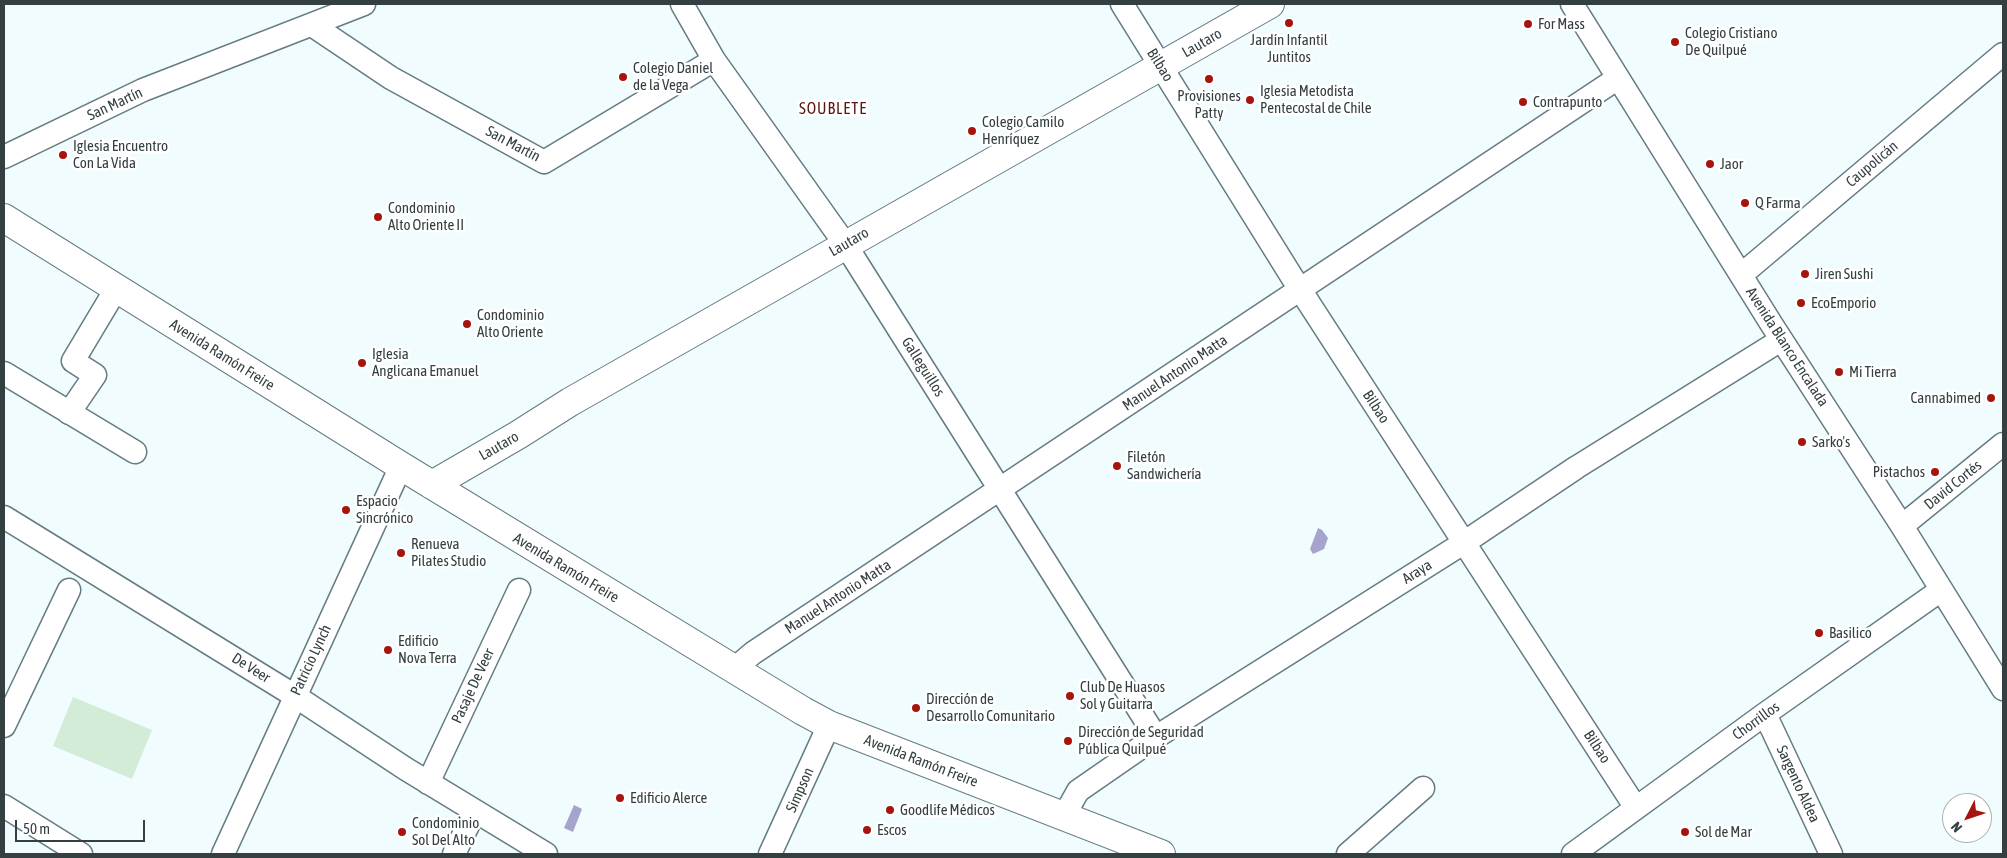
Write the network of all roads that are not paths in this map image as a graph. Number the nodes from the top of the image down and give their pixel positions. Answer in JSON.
{"nodes":[{"id":1,"x":364,"y":4,"type":"edge"},
{"id":2,"x":682,"y":4,"type":"edge"},
{"id":3,"x":1122,"y":4,"type":"edge"},
{"id":4,"x":1270,"y":4,"type":"edge"},
{"id":5,"x":1572,"y":4,"type":"edge"},
{"id":6,"x":312,"y":25,"type":"junction"},
{"id":7,"x":2003,"y":54,"type":"edge"},
{"id":8,"x":714,"y":60,"type":"junction"},
{"id":9,"x":1160,"y":66,"type":"junction"},
{"id":10,"x":1618,"y":78,"type":"junction"},
{"id":11,"x":4,"y":157,"type":"edge"},
{"id":12,"x":4,"y":218,"type":"edge"},
{"id":13,"x":845,"y":244,"type":"junction"},
{"id":14,"x":1741,"y":275,"type":"junction"},
{"id":15,"x":116,"y":289,"type":"junction"},
{"id":16,"x":1300,"y":290,"type":"junction"},
{"id":17,"x":1782,"y":340,"type":"junction"},
{"id":18,"x":4,"y":373,"type":"edge"},
{"id":19,"x":69,"y":413,"type":"junction"},
{"id":20,"x":2003,"y":444,"type":"edge"},
{"id":21,"x":135,"y":452,"type":"dead end"},
{"id":22,"x":400,"y":466,"type":"junction"},
{"id":23,"x":432,"y":485,"type":"junction"},
{"id":24,"x":1001,"y":490,"type":"junction"},
{"id":25,"x":4,"y":517,"type":"edge"},
{"id":26,"x":1902,"y":526,"type":"junction"},
{"id":27,"x":1465,"y":542,"type":"junction"},
{"id":28,"x":69,"y":590,"type":"dead end"},
{"id":29,"x":519,"y":590,"type":"dead end"},
{"id":30,"x":1941,"y":590,"type":"junction"},
{"id":31,"x":733,"y":670,"type":"junction"},
{"id":32,"x":2003,"y":689,"type":"edge"},
{"id":33,"x":295,"y":696,"type":"junction"},
{"id":34,"x":1765,"y":714,"type":"junction"},
{"id":35,"x":829,"y":725,"type":"junction"},
{"id":36,"x":4,"y":726,"type":"edge"},
{"id":37,"x":1156,"y":737,"type":"junction"},
{"id":38,"x":428,"y":782,"type":"junction"},
{"id":39,"x":1423,"y":788,"type":"dead end"},
{"id":40,"x":4,"y":806,"type":"edge"},
{"id":41,"x":1636,"y":808,"type":"junction"},
{"id":42,"x":475,"y":811,"type":"junction"},
{"id":43,"x":1064,"y":816,"type":"junction"},
{"id":44,"x":81,"y":854,"type":"edge"},
{"id":45,"x":222,"y":854,"type":"edge"},
{"id":46,"x":454,"y":854,"type":"edge"},
{"id":47,"x":546,"y":854,"type":"edge"},
{"id":48,"x":770,"y":854,"type":"edge"},
{"id":49,"x":1161,"y":854,"type":"edge"},
{"id":50,"x":1348,"y":854,"type":"edge"},
{"id":51,"x":1573,"y":854,"type":"edge"},
{"id":52,"x":1831,"y":854,"type":"edge"}],
"edges":[{"from":1,"to":6,"type":"street","name":"San Martín"},
{"from":2,"to":8,"type":"street","name":"Galleguillos"},
{"from":3,"to":9,"type":"street","name":"Bilbao"},
{"from":4,"to":9,"type":"main road","name":"Lautaro"},
{"from":5,"to":10,"type":"street","name":"Avenida Blanco Encalada"},
{"from":6,"to":8,"type":"street","name":"San Martín"},
{"from":6,"to":11,"type":"street","name":"San Martín"},
{"from":7,"to":14,"type":"street","name":"Caupolicán"},
{"from":8,"to":13,"type":"street","name":"Galleguillos"},
{"from":9,"to":13,"type":"main road","name":"Lautaro"},
{"from":9,"to":16,"type":"street","name":"Bilbao"},
{"from":10,"to":14,"type":"street","name":"Avenida Blanco Encalada"},
{"from":10,"to":16,"type":"street","name":"Manuel Antonio Matta"},
{"from":12,"to":15,"type":"main road","name":"Avenida Ramón Freire"},
{"from":13,"to":23,"type":"main road","name":"Lautaro"},
{"from":13,"to":24,"type":"street","name":"Galleguillos"},
{"from":14,"to":17,"type":"street","name":"Avenida Blanco Encalada"},
{"from":15,"to":19,"type":"street"},
{"from":15,"to":22,"type":"main road","name":"Avenida Ramón Freire"},
{"from":16,"to":24,"type":"street","name":"Manuel Antonio Matta"},
{"from":16,"to":27,"type":"street","name":"Bilbao"},
{"from":17,"to":26,"type":"street","name":"Avenida Blanco Encalada"},
{"from":17,"to":27,"type":"street","name":"Araya"},
{"from":18,"to":19,"type":"street"},
{"from":19,"to":21,"type":"street"},
{"from":20,"to":26,"type":"street","name":"David Cortés"},
{"from":22,"to":23,"type":"main road","name":"Avenida Ramón Freire"},
{"from":22,"to":33,"type":"street","name":"Patricio Lynch"},
{"from":23,"to":31,"type":"main road","name":"Avenida Ramón Freire"},
{"from":24,"to":31,"type":"street","name":"Manuel Antonio Matta"},
{"from":24,"to":37,"type":"street","name":"Galleguillos"},
{"from":25,"to":33,"type":"street","name":"De Veer"},
{"from":26,"to":30,"type":"street","name":"Avenida Blanco Encalada"},
{"from":27,"to":37,"type":"street","name":"Araya"},
{"from":27,"to":41,"type":"street","name":"Bilbao"},
{"from":28,"to":36,"type":"street"},
{"from":29,"to":38,"type":"street","name":"Pasaje De Veer"},
{"from":30,"to":32,"type":"street","name":"Avenida Blanco Encalada"},
{"from":30,"to":34,"type":"street","name":"Chorrillos"},
{"from":31,"to":35,"type":"main road","name":"Avenida Ramón Freire"},
{"from":33,"to":38,"type":"street","name":"De Veer"},
{"from":33,"to":45,"type":"street","name":"Patricio Lynch"},
{"from":34,"to":41,"type":"street","name":"Chorrillos"},
{"from":34,"to":52,"type":"street","name":"Sargento Aldea"},
{"from":35,"to":43,"type":"main road","name":"Avenida Ramón Freire"},
{"from":35,"to":48,"type":"street","name":"Simpson"},
{"from":37,"to":43,"type":"street","name":"Araya"},
{"from":38,"to":42,"type":"street","name":"De Veer"},
{"from":39,"to":50,"type":"street"},
{"from":40,"to":44,"type":"street"},
{"from":41,"to":51,"type":"street","name":"Chorrillos"},
{"from":42,"to":46,"type":"street"},
{"from":42,"to":47,"type":"street","name":"De Veer"},
{"from":43,"to":49,"type":"main road","name":"Avenida Ramón Freire"}]}
